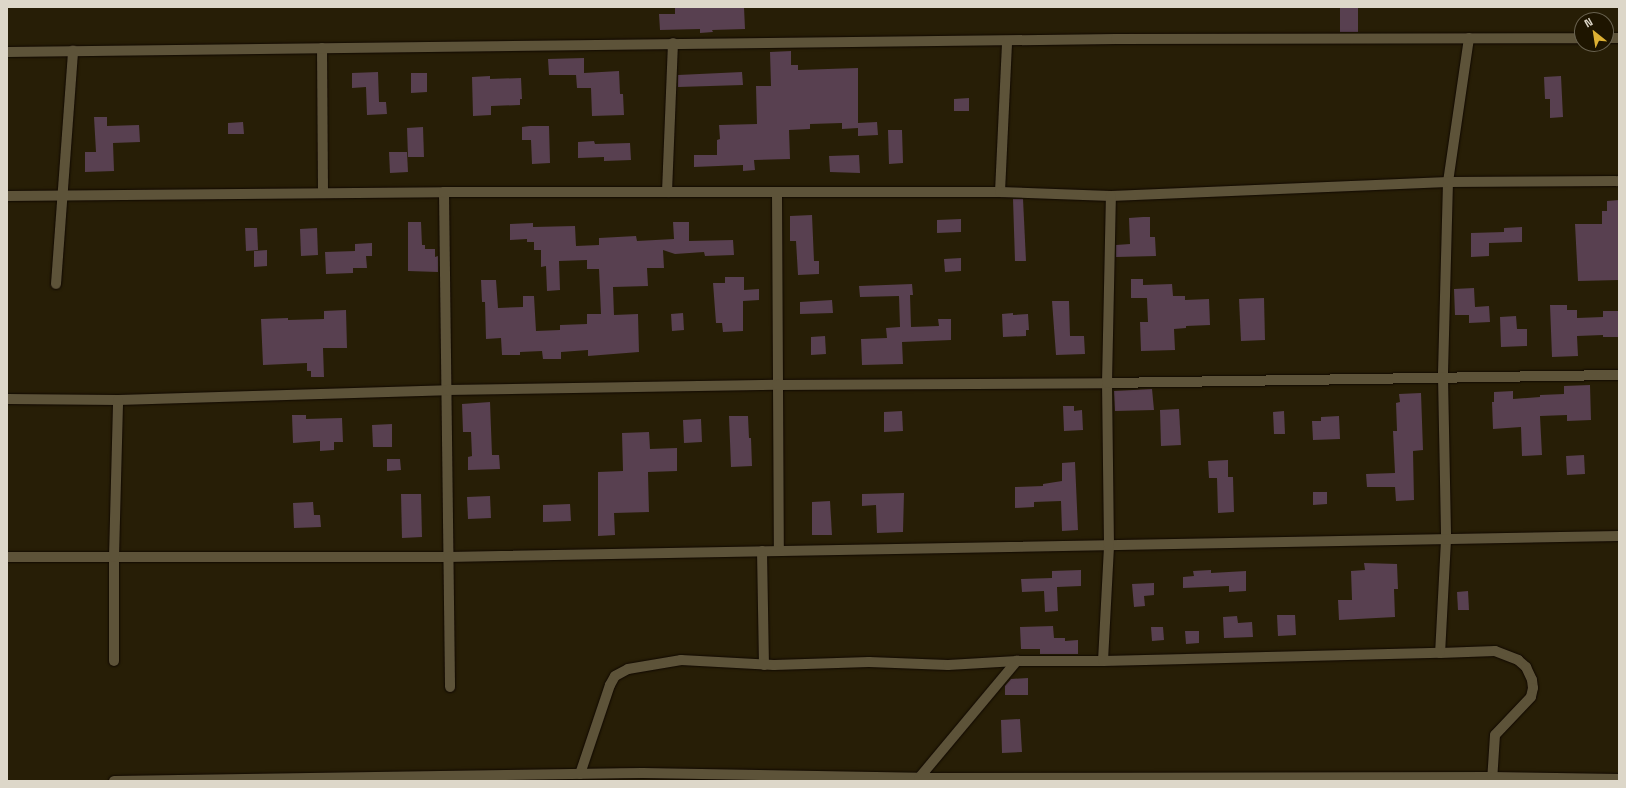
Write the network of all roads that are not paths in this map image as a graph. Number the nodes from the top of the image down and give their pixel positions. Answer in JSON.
{"nodes":[{"id":1,"x":1469,"y":38,"type":"junction"},
{"id":2,"x":1574,"y":38,"type":"edge"},
{"id":3,"x":1007,"y":41,"type":"junction"},
{"id":4,"x":673,"y":43,"type":"junction"},
{"id":5,"x":322,"y":48,"type":"junction"},
{"id":6,"x":73,"y":51,"type":"junction"},
{"id":7,"x":7,"y":52,"type":"edge"},
{"id":8,"x":1619,"y":181,"type":"edge"},
{"id":9,"x":1448,"y":182,"type":"junction"},
{"id":10,"x":444,"y":192,"type":"junction"},
{"id":11,"x":667,"y":192,"type":"junction"},
{"id":12,"x":1000,"y":192,"type":"junction"},
{"id":13,"x":323,"y":193,"type":"junction"},
{"id":14,"x":777,"y":193,"type":"junction"},
{"id":15,"x":62,"y":195,"type":"junction"},
{"id":16,"x":7,"y":196,"type":"edge"},
{"id":17,"x":1111,"y":196,"type":"junction"},
{"id":18,"x":56,"y":284,"type":"dead end"},
{"id":19,"x":1619,"y":375,"type":"edge"},
{"id":20,"x":1443,"y":377,"type":"junction"},
{"id":21,"x":1107,"y":383,"type":"junction"},
{"id":22,"x":778,"y":385,"type":"junction"},
{"id":23,"x":447,"y":390,"type":"junction"},
{"id":24,"x":7,"y":399,"type":"edge"},
{"id":25,"x":118,"y":400,"type":"junction"},
{"id":26,"x":1619,"y":536,"type":"edge"},
{"id":27,"x":1446,"y":540,"type":"junction"},
{"id":28,"x":1109,"y":546,"type":"junction"},
{"id":29,"x":780,"y":550,"type":"junction"},
{"id":30,"x":762,"y":551,"type":"junction"},
{"id":31,"x":7,"y":557,"type":"edge"},
{"id":32,"x":448,"y":557,"type":"junction"},
{"id":33,"x":114,"y":558,"type":"junction"},
{"id":34,"x":1440,"y":653,"type":"junction"},
{"id":35,"x":114,"y":661,"type":"dead end"},
{"id":36,"x":1017,"y":661,"type":"junction"},
{"id":37,"x":1103,"y":661,"type":"junction"},
{"id":38,"x":764,"y":665,"type":"junction"},
{"id":39,"x":450,"y":687,"type":"dead end"},
{"id":40,"x":580,"y":774,"type":"junction"},
{"id":41,"x":644,"y":777,"type":"edge"},
{"id":42,"x":919,"y":778,"type":"junction"},
{"id":43,"x":1492,"y":779,"type":"edge"},
{"id":44,"x":1619,"y":779,"type":"edge"},
{"id":45,"x":114,"y":781,"type":"edge"}],
"edges":[{"from":1,"to":2,"type":"street"},
{"from":1,"to":3,"type":"street"},
{"from":1,"to":9,"type":"street"},
{"from":3,"to":4,"type":"street"},
{"from":3,"to":12,"type":"street"},
{"from":4,"to":5,"type":"street"},
{"from":4,"to":11,"type":"street"},
{"from":5,"to":6,"type":"street"},
{"from":5,"to":13,"type":"street"},
{"from":6,"to":7,"type":"street"},
{"from":6,"to":15,"type":"street"},
{"from":8,"to":9,"type":"street"},
{"from":9,"to":17,"type":"street"},
{"from":9,"to":20,"type":"street"},
{"from":10,"to":11,"type":"street"},
{"from":10,"to":13,"type":"street"},
{"from":10,"to":23,"type":"street"},
{"from":11,"to":14,"type":"street"},
{"from":12,"to":14,"type":"street"},
{"from":12,"to":17,"type":"street"},
{"from":13,"to":15,"type":"street"},
{"from":14,"to":22,"type":"street"},
{"from":15,"to":16,"type":"street"},
{"from":15,"to":18,"type":"street"},
{"from":17,"to":21,"type":"street"},
{"from":19,"to":20,"type":"street"},
{"from":20,"to":21,"type":"street"},
{"from":20,"to":27,"type":"street"},
{"from":21,"to":22,"type":"street"},
{"from":21,"to":28,"type":"street"},
{"from":22,"to":23,"type":"street"},
{"from":22,"to":29,"type":"street"},
{"from":23,"to":25,"type":"street"},
{"from":23,"to":32,"type":"street"},
{"from":24,"to":25,"type":"street"},
{"from":25,"to":33,"type":"street"},
{"from":26,"to":27,"type":"street"},
{"from":27,"to":28,"type":"street"},
{"from":27,"to":34,"type":"street"},
{"from":28,"to":29,"type":"street"},
{"from":28,"to":37,"type":"street"},
{"from":29,"to":30,"type":"street"},
{"from":30,"to":32,"type":"street"},
{"from":30,"to":38,"type":"street"},
{"from":31,"to":33,"type":"street"},
{"from":32,"to":33,"type":"street"},
{"from":32,"to":39,"type":"street"},
{"from":33,"to":35,"type":"street"},
{"from":34,"to":37,"type":"street"},
{"from":34,"to":43,"type":"street"},
{"from":36,"to":37,"type":"street"},
{"from":36,"to":38,"type":"street"},
{"from":36,"to":42,"type":"street"},
{"from":38,"to":40,"type":"street"},
{"from":40,"to":41,"type":"street"},
{"from":40,"to":45,"type":"street"},
{"from":41,"to":42,"type":"street"},
{"from":42,"to":43,"type":"street"},
{"from":43,"to":44,"type":"street"}]}
